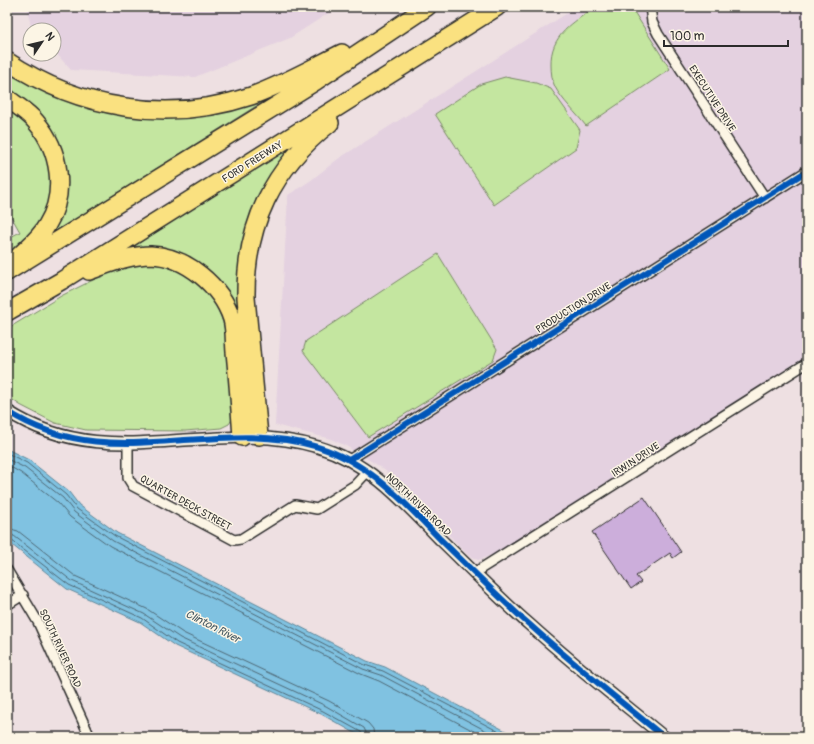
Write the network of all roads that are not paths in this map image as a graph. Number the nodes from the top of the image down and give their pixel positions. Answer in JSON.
{"nodes":[{"id":1,"x":427,"y":7,"type":"edge"},
{"id":2,"x":497,"y":7,"type":"edge"},
{"id":3,"x":650,"y":7,"type":"edge"},
{"id":4,"x":404,"y":21,"type":"junction"},
{"id":5,"x":7,"y":49,"type":"edge"},
{"id":6,"x":7,"y":61,"type":"edge"},
{"id":7,"x":402,"y":67,"type":"junction"},
{"id":8,"x":21,"y":71,"type":"junction"},
{"id":9,"x":7,"y":98,"type":"edge"},
{"id":10,"x":807,"y":172,"type":"edge"},
{"id":11,"x":765,"y":198,"type":"junction"},
{"id":12,"x":7,"y":266,"type":"edge"},
{"id":13,"x":7,"y":272,"type":"edge"},
{"id":14,"x":61,"y":281,"type":"junction"},
{"id":15,"x":7,"y":312,"type":"edge"},
{"id":16,"x":807,"y":364,"type":"edge"},
{"id":17,"x":7,"y":411,"type":"edge"},
{"id":18,"x":251,"y":437,"type":"junction"},
{"id":19,"x":128,"y":444,"type":"junction"},
{"id":20,"x":349,"y":460,"type":"junction"},
{"id":21,"x":368,"y":471,"type":"junction"},
{"id":22,"x":7,"y":570,"type":"edge"},
{"id":23,"x":474,"y":573,"type":"junction"},
{"id":24,"x":23,"y":594,"type":"junction"},
{"id":25,"x":7,"y":605,"type":"edge"},
{"id":26,"x":90,"y":737,"type":"edge"},
{"id":27,"x":664,"y":737,"type":"edge"}],
"edges":[{"from":1,"to":4,"type":"highway"},
{"from":2,"to":7,"type":"highway","name":"FORD FREEWAY"},
{"from":3,"to":11,"type":"street","name":"EXECUTIVE DRIVE"},
{"from":4,"to":8,"type":"highway"},
{"from":4,"to":13,"type":"highway"},
{"from":5,"to":8,"type":"highway"},
{"from":6,"to":8,"type":"highway"},
{"from":7,"to":14,"type":"highway","name":"FORD FREEWAY"},
{"from":7,"to":18,"type":"highway"},
{"from":9,"to":12,"type":"highway"},
{"from":10,"to":11,"type":"street","name":"PRODUCTION DRIVE"},
{"from":11,"to":20,"type":"street","name":"PRODUCTION DRIVE"},
{"from":14,"to":15,"type":"highway","name":"FORD FREEWAY"},
{"from":14,"to":18,"type":"highway"},
{"from":16,"to":23,"type":"street","name":"IRWIN DRIVE"},
{"from":17,"to":19,"type":"street","name":"NORTH RIVER ROAD"},
{"from":18,"to":19,"type":"street","name":"NORTH RIVER ROAD"},
{"from":18,"to":20,"type":"street","name":"NORTH RIVER ROAD"},
{"from":19,"to":21,"type":"street","name":"QUARTER DECK STREET"},
{"from":20,"to":21,"type":"street","name":"NORTH RIVER ROAD"},
{"from":21,"to":23,"type":"street","name":"NORTH RIVER ROAD"},
{"from":22,"to":24,"type":"street","name":"SOUTH RIVER ROAD"},
{"from":23,"to":27,"type":"street","name":"NORTH RIVER ROAD"},
{"from":24,"to":25,"type":"street"},
{"from":24,"to":26,"type":"street","name":"SOUTH RIVER ROAD"}]}
